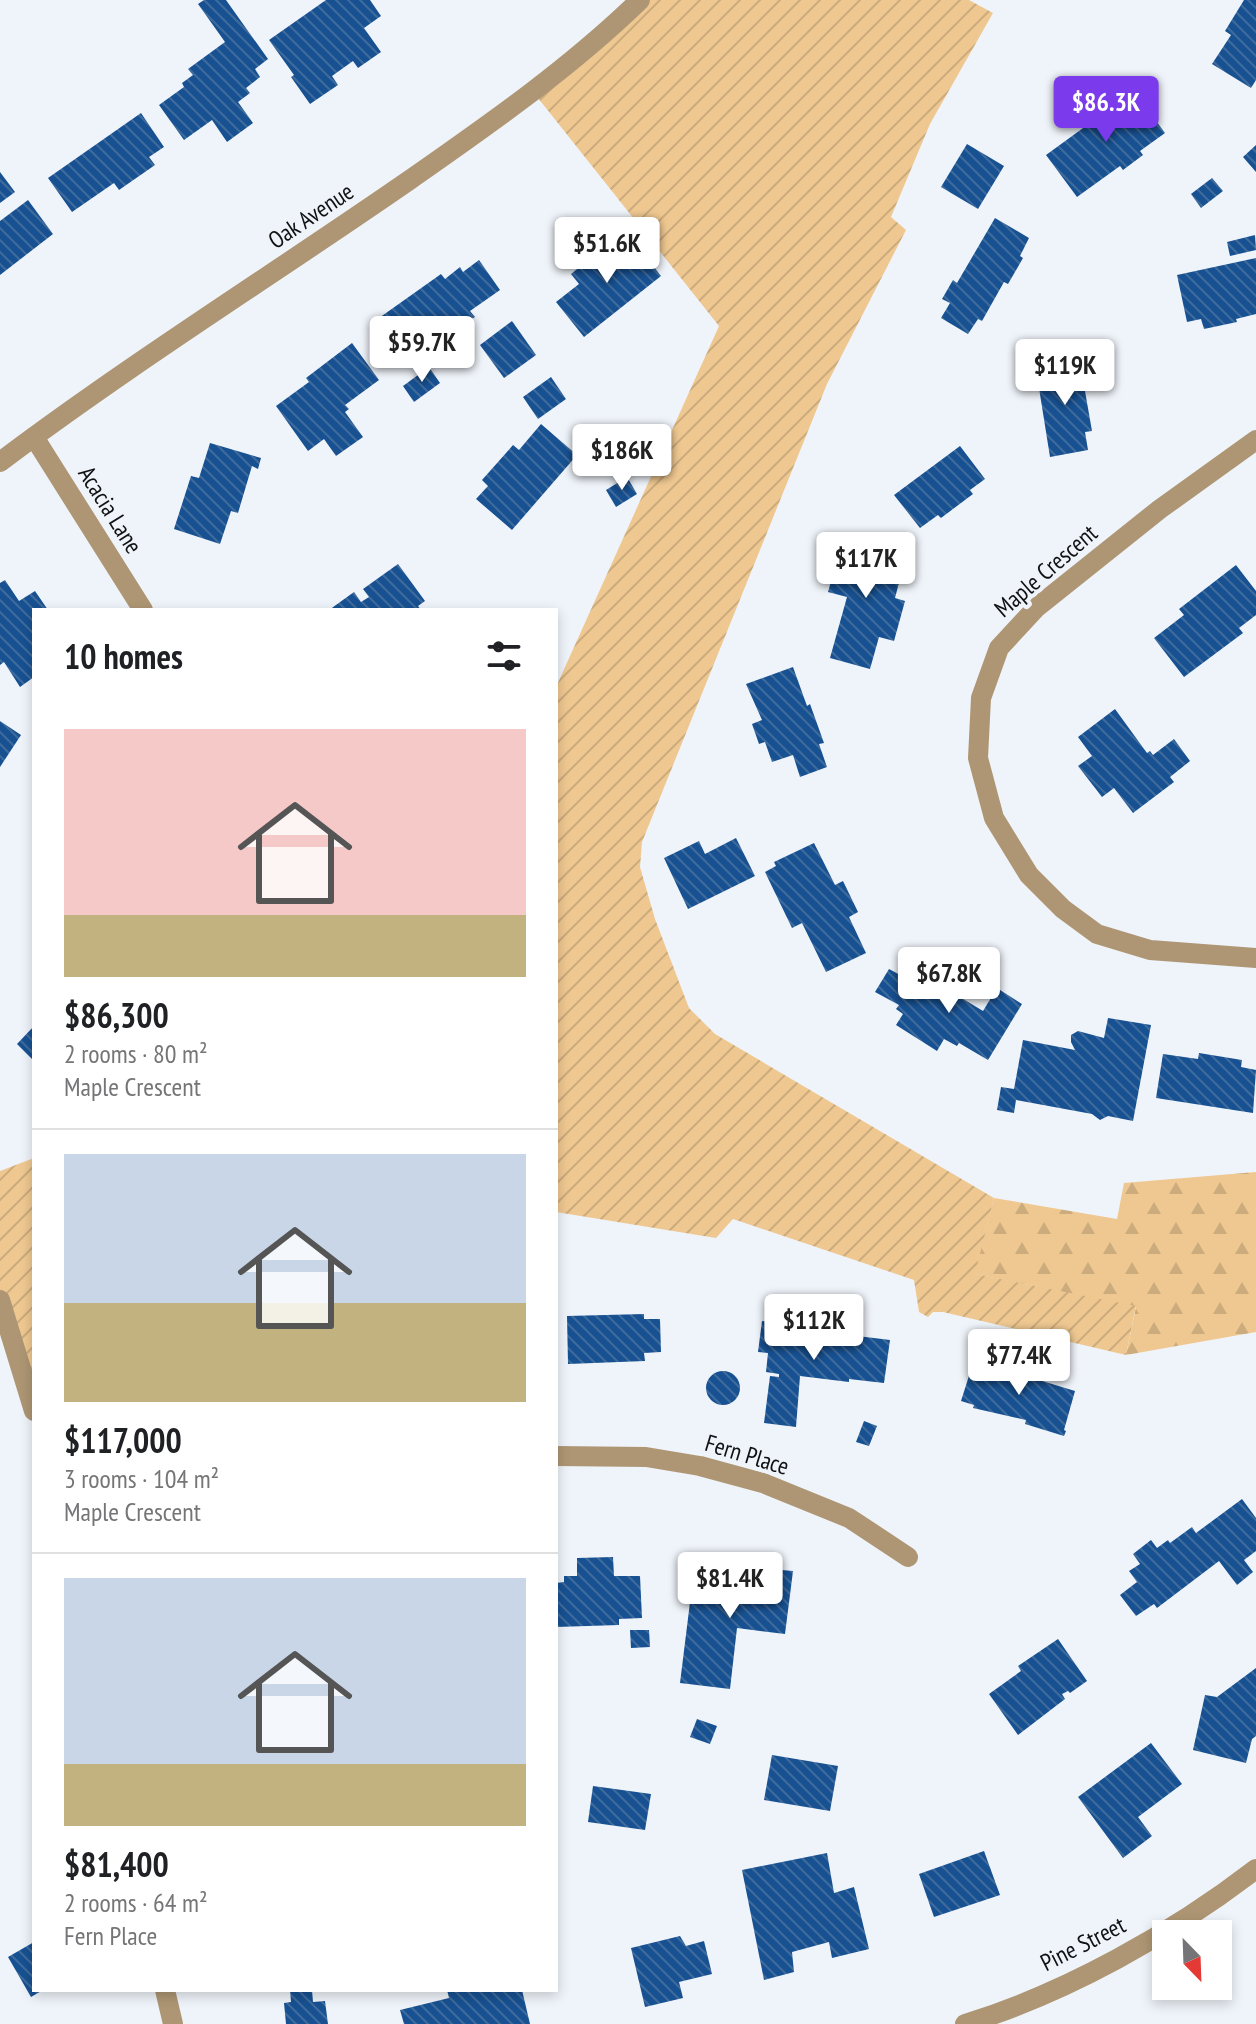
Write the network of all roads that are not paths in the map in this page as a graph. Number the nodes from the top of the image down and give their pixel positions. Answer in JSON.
{"nodes":[{"id":1,"x":640,"y":0,"type":"edge"},
{"id":2,"x":34,"y":437,"type":"junction"},
{"id":3,"x":1256,"y":440,"type":"edge"},
{"id":4,"x":0,"y":462,"type":"edge"},
{"id":5,"x":142,"y":608,"type":"edge"},
{"id":6,"x":1256,"y":958,"type":"edge"},
{"id":7,"x":0,"y":1300,"type":"edge"},
{"id":8,"x":32,"y":1404,"type":"edge"},
{"id":9,"x":558,"y":1456,"type":"edge"},
{"id":10,"x":908,"y":1557,"type":"dead end"},
{"id":11,"x":1256,"y":1869,"type":"edge"},
{"id":12,"x":165,"y":1992,"type":"edge"},
{"id":13,"x":173,"y":2024,"type":"edge"},
{"id":14,"x":965,"y":2024,"type":"edge"}],
"edges":[{"from":1,"to":2,"type":"street","name":"Oak Avenue"},
{"from":2,"to":4,"type":"street","name":"Oak Avenue"},
{"from":2,"to":5,"type":"street","name":"Acacia Lane"},
{"from":3,"to":6,"type":"street","name":"Maple Crescent"},
{"from":7,"to":8,"type":"street"},
{"from":9,"to":10,"type":"street","name":"Fern Place"},
{"from":11,"to":14,"type":"street","name":"Pine Street"},
{"from":12,"to":13,"type":"street"}]}
